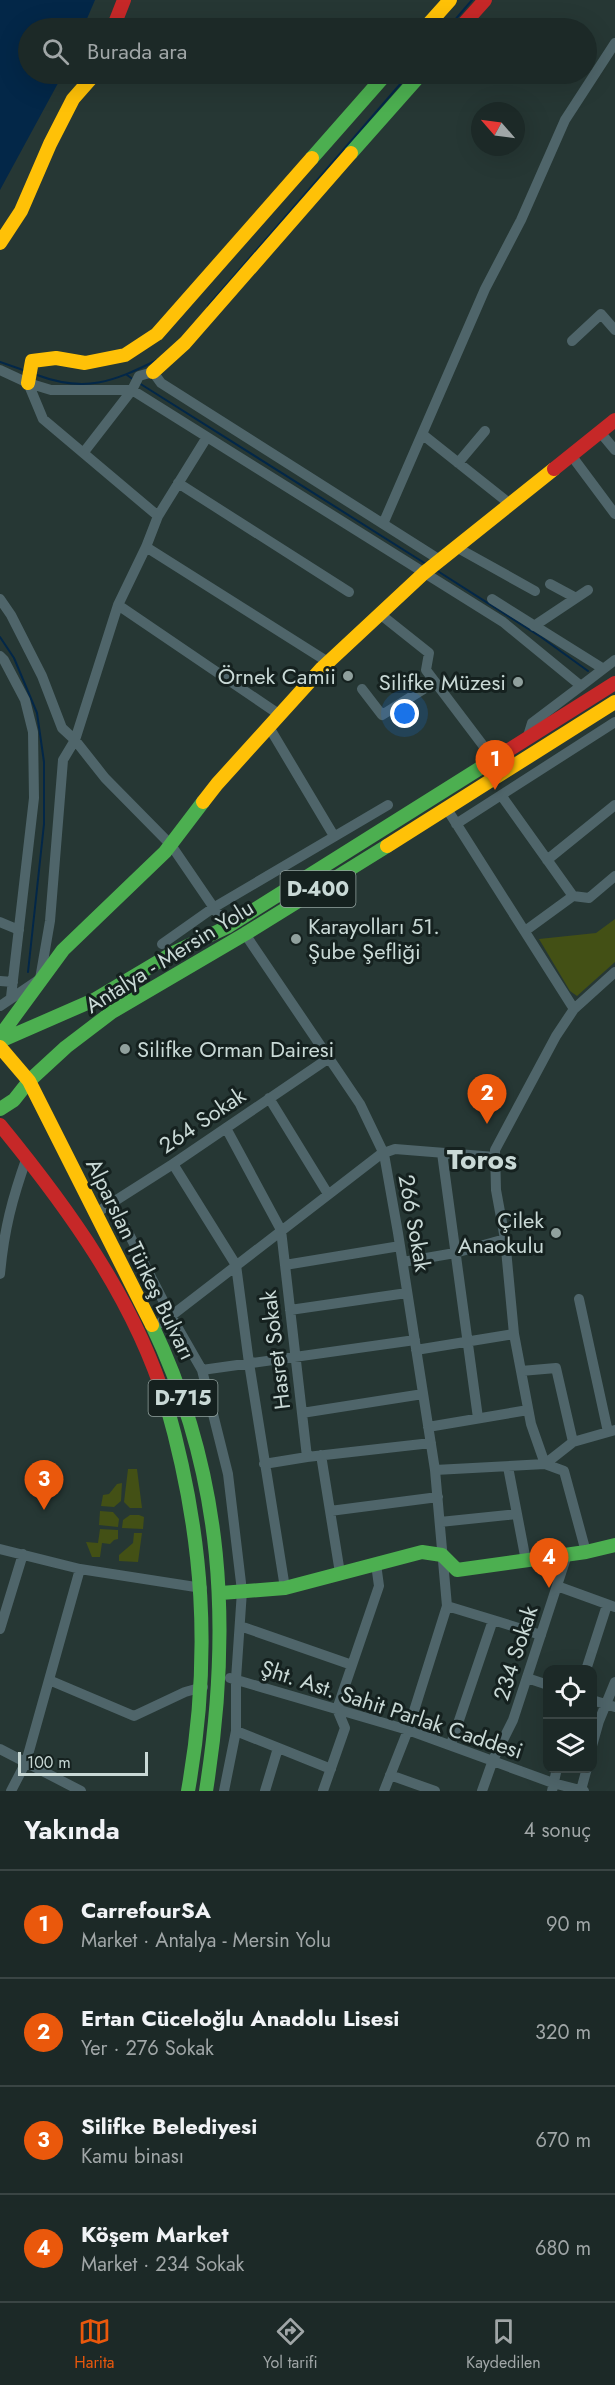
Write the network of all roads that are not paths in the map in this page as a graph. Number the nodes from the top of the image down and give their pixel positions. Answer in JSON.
{"nodes":[{"id":1,"x":124,"y":0,"type":"edge"},
{"id":2,"x":450,"y":0,"type":"edge"},
{"id":3,"x":485,"y":0,"type":"edge"},
{"id":4,"x":117,"y":18,"type":"edge"},
{"id":5,"x":434,"y":18,"type":"edge"},
{"id":6,"x":469,"y":18,"type":"edge"},
{"id":7,"x":615,"y":43,"type":"edge"},
{"id":8,"x":597,"y":71,"type":"edge"},
{"id":9,"x":86,"y":84,"type":"edge"},
{"id":10,"x":377,"y":84,"type":"edge"},
{"id":11,"x":412,"y":84,"type":"edge"},
{"id":12,"x":588,"y":84,"type":"edge"},
{"id":13,"x":0,"y":243,"type":"edge"},
{"id":14,"x":615,"y":330,"type":"edge"},
{"id":15,"x":572,"y":341,"type":"dead end"},
{"id":16,"x":0,"y":370,"type":"edge"},
{"id":17,"x":153,"y":372,"type":"junction"},
{"id":18,"x":28,"y":383,"type":"junction"},
{"id":19,"x":132,"y":390,"type":"junction"},
{"id":20,"x":615,"y":420,"type":"edge"},
{"id":21,"x":485,"y":431,"type":"dead end"},
{"id":22,"x":600,"y":432,"type":"junction"},
{"id":23,"x":422,"y":434,"type":"junction"},
{"id":24,"x":207,"y":437,"type":"junction"},
{"id":25,"x":615,"y":450,"type":"edge"},
{"id":26,"x":84,"y":452,"type":"junction"},
{"id":27,"x":571,"y":455,"type":"junction"},
{"id":28,"x":458,"y":463,"type":"junction"},
{"id":29,"x":178,"y":483,"type":"junction"},
{"id":30,"x":510,"y":504,"type":"junction"},
{"id":31,"x":615,"y":514,"type":"edge"},
{"id":32,"x":158,"y":516,"type":"junction"},
{"id":33,"x":383,"y":524,"type":"junction"},
{"id":34,"x":146,"y":547,"type":"junction"},
{"id":35,"x":456,"y":547,"type":"junction"},
{"id":36,"x":440,"y":560,"type":"junction"},
{"id":37,"x":424,"y":573,"type":"junction"},
{"id":38,"x":550,"y":584,"type":"dead end"},
{"id":39,"x":588,"y":590,"type":"dead end"},
{"id":40,"x":535,"y":591,"type":"dead end"},
{"id":41,"x":349,"y":592,"type":"dead end"},
{"id":42,"x":576,"y":598,"type":"junction"},
{"id":43,"x":0,"y":599,"type":"edge"},
{"id":44,"x":492,"y":599,"type":"dead end"},
{"id":45,"x":118,"y":605,"type":"junction"},
{"id":46,"x":380,"y":614,"type":"junction"},
{"id":47,"x":534,"y":626,"type":"junction"},
{"id":48,"x":615,"y":660,"type":"edge"},
{"id":49,"x":1,"y":661,"type":"edge"},
{"id":50,"x":328,"y":662,"type":"junction"},
{"id":51,"x":602,"y":668,"type":"junction"},
{"id":52,"x":435,"y":682,"type":"junction"},
{"id":53,"x":615,"y":683,"type":"edge"},
{"id":54,"x":581,"y":686,"type":"junction"},
{"id":55,"x":362,"y":689,"type":"dead end"},
{"id":56,"x":614,"y":703,"type":"edge"},
{"id":57,"x":280,"y":715,"type":"junction"},
{"id":58,"x":615,"y":722,"type":"edge"},
{"id":59,"x":269,"y":727,"type":"junction"},
{"id":60,"x":75,"y":740,"type":"junction"},
{"id":61,"x":527,"y":740,"type":"junction"},
{"id":62,"x":489,"y":752,"type":"dead end"},
{"id":63,"x":501,"y":795,"type":"junction"},
{"id":64,"x":388,"y":805,"type":"dead end"},
{"id":65,"x":615,"y":805,"type":"edge"},
{"id":66,"x":447,"y":809,"type":"junction"},
{"id":67,"x":456,"y":824,"type":"junction"},
{"id":68,"x":334,"y":836,"type":"junction"},
{"id":69,"x":171,"y":845,"type":"junction"},
{"id":70,"x":547,"y":860,"type":"junction"},
{"id":71,"x":615,"y":876,"type":"edge"},
{"id":72,"x":573,"y":896,"type":"junction"},
{"id":73,"x":213,"y":908,"type":"junction"},
{"id":74,"x":0,"y":922,"type":"edge"},
{"id":75,"x":227,"y":927,"type":"junction"},
{"id":76,"x":19,"y":930,"type":"junction"},
{"id":77,"x":525,"y":931,"type":"junction"},
{"id":78,"x":245,"y":934,"type":"junction"},
{"id":79,"x":162,"y":944,"type":"dead end"},
{"id":80,"x":615,"y":972,"type":"edge"},
{"id":81,"x":40,"y":979,"type":"junction"},
{"id":82,"x":0,"y":981,"type":"edge"},
{"id":83,"x":13,"y":982,"type":"junction"},
{"id":84,"x":11,"y":997,"type":"junction"},
{"id":85,"x":0,"y":1006,"type":"edge"},
{"id":86,"x":574,"y":1009,"type":"junction"},
{"id":87,"x":0,"y":1038,"type":"edge"},
{"id":88,"x":0,"y":1047,"type":"edge"},
{"id":89,"x":66,"y":1047,"type":"junction"},
{"id":90,"x":329,"y":1058,"type":"junction"},
{"id":91,"x":29,"y":1081,"type":"junction"},
{"id":92,"x":269,"y":1098,"type":"junction"},
{"id":93,"x":42,"y":1104,"type":"junction"},
{"id":94,"x":0,"y":1109,"type":"edge"},
{"id":95,"x":0,"y":1125,"type":"edge"},
{"id":96,"x":226,"y":1128,"type":"junction"},
{"id":97,"x":383,"y":1153,"type":"junction"},
{"id":98,"x":442,"y":1153,"type":"junction"},
{"id":99,"x":495,"y":1153,"type":"junction"},
{"id":100,"x":27,"y":1157,"type":"junction"},
{"id":101,"x":173,"y":1164,"type":"junction"},
{"id":102,"x":328,"y":1194,"type":"junction"},
{"id":103,"x":112,"y":1201,"type":"junction"},
{"id":104,"x":96,"y":1213,"type":"junction"},
{"id":105,"x":281,"y":1230,"type":"junction"},
{"id":106,"x":505,"y":1239,"type":"junction"},
{"id":107,"x":400,"y":1246,"type":"junction"},
{"id":108,"x":455,"y":1253,"type":"junction"},
{"id":109,"x":1,"y":1257,"type":"edge"},
{"id":110,"x":403,"y":1262,"type":"junction"},
{"id":111,"x":236,"y":1265,"type":"junction"},
{"id":112,"x":285,"y":1265,"type":"junction"},
{"id":113,"x":0,"y":1274,"type":"edge"},
{"id":114,"x":407,"y":1293,"type":"junction"},
{"id":115,"x":579,"y":1299,"type":"dead end"},
{"id":116,"x":290,"y":1310,"type":"junction"},
{"id":117,"x":171,"y":1316,"type":"junction"},
{"id":118,"x":154,"y":1327,"type":"junction"},
{"id":119,"x":514,"y":1334,"type":"junction"},
{"id":120,"x":468,"y":1343,"type":"junction"},
{"id":121,"x":415,"y":1345,"type":"junction"},
{"id":122,"x":296,"y":1356,"type":"junction"},
{"id":123,"x":249,"y":1363,"type":"junction"},
{"id":124,"x":202,"y":1370,"type":"junction"},
{"id":125,"x":521,"y":1371,"type":"junction"},
{"id":126,"x":423,"y":1394,"type":"junction"},
{"id":127,"x":528,"y":1410,"type":"junction"},
{"id":128,"x":302,"y":1413,"type":"junction"},
{"id":129,"x":478,"y":1418,"type":"junction"},
{"id":130,"x":428,"y":1427,"type":"junction"},
{"id":131,"x":611,"y":1431,"type":"edge"},
{"id":132,"x":573,"y":1442,"type":"junction"},
{"id":133,"x":430,"y":1443,"type":"junction"},
{"id":134,"x":321,"y":1455,"type":"junction"},
{"id":135,"x":307,"y":1457,"type":"junction"},
{"id":136,"x":264,"y":1464,"type":"junction"},
{"id":137,"x":545,"y":1464,"type":"junction"},
{"id":138,"x":508,"y":1467,"type":"junction"},
{"id":139,"x":435,"y":1470,"type":"junction"},
{"id":140,"x":438,"y":1497,"type":"junction"},
{"id":141,"x":330,"y":1511,"type":"junction"},
{"id":142,"x":517,"y":1514,"type":"junction"},
{"id":143,"x":440,"y":1522,"type":"junction"},
{"id":144,"x":615,"y":1545,"type":"edge"},
{"id":145,"x":0,"y":1549,"type":"edge"},
{"id":146,"x":586,"y":1552,"type":"junction"},
{"id":147,"x":23,"y":1554,"type":"junction"},
{"id":148,"x":567,"y":1555,"type":"junction"},
{"id":149,"x":444,"y":1557,"type":"junction"},
{"id":150,"x":526,"y":1560,"type":"junction"},
{"id":151,"x":376,"y":1564,"type":"junction"},
{"id":152,"x":80,"y":1569,"type":"junction"},
{"id":153,"x":340,"y":1573,"type":"junction"},
{"id":154,"x":557,"y":1586,"type":"junction"},
{"id":155,"x":202,"y":1588,"type":"junction"},
{"id":156,"x":285,"y":1588,"type":"junction"},
{"id":157,"x":242,"y":1591,"type":"junction"},
{"id":158,"x":221,"y":1593,"type":"junction"},
{"id":159,"x":447,"y":1606,"type":"junction"},
{"id":160,"x":611,"y":1606,"type":"edge"},
{"id":161,"x":493,"y":1620,"type":"junction"},
{"id":162,"x":240,"y":1626,"type":"junction"},
{"id":163,"x":0,"y":1629,"type":"edge"},
{"id":164,"x":541,"y":1635,"type":"junction"},
{"id":165,"x":352,"y":1665,"type":"junction"},
{"id":166,"x":588,"y":1665,"type":"edge"},
{"id":167,"x":221,"y":1677,"type":"junction"},
{"id":168,"x":527,"y":1678,"type":"junction"},
{"id":169,"x":236,"y":1679,"type":"junction"},
{"id":170,"x":49,"y":1680,"type":"junction"},
{"id":171,"x":615,"y":1682,"type":"edge"},
{"id":172,"x":543,"y":1683,"type":"edge"},
{"id":173,"x":203,"y":1687,"type":"junction"},
{"id":174,"x":610,"y":1706,"type":"edge"},
{"id":175,"x":337,"y":1709,"type":"junction"},
{"id":176,"x":408,"y":1730,"type":"junction"},
{"id":177,"x":236,"y":1731,"type":"junction"},
{"id":178,"x":597,"y":1735,"type":"edge"},
{"id":179,"x":452,"y":1744,"type":"junction"},
{"id":180,"x":278,"y":1748,"type":"junction"},
{"id":181,"x":0,"y":1749,"type":"edge"},
{"id":182,"x":493,"y":1760,"type":"junction"},
{"id":183,"x":26,"y":1762,"type":"junction"},
{"id":184,"x":331,"y":1769,"type":"junction"},
{"id":185,"x":586,"y":1773,"type":"edge"},
{"id":186,"x":390,"y":1775,"type":"junction"},
{"id":187,"x":226,"y":1779,"type":"junction"},
{"id":188,"x":553,"y":1787,"type":"edge"},
{"id":189,"x":11,"y":1791,"type":"edge"},
{"id":190,"x":81,"y":1791,"type":"edge"},
{"id":191,"x":188,"y":1791,"type":"edge"},
{"id":192,"x":206,"y":1791,"type":"edge"},
{"id":193,"x":224,"y":1791,"type":"edge"},
{"id":194,"x":233,"y":1791,"type":"edge"},
{"id":195,"x":265,"y":1791,"type":"edge"},
{"id":196,"x":324,"y":1791,"type":"edge"},
{"id":197,"x":384,"y":1791,"type":"edge"},
{"id":198,"x":435,"y":1791,"type":"edge"},
{"id":199,"x":482,"y":1791,"type":"edge"},
{"id":200,"x":583,"y":1791,"type":"edge"}],
"edges":[{"from":1,"to":4,"type":"main road"},
{"from":2,"to":5,"type":"main road"},
{"from":3,"to":6,"type":"main road"},
{"from":7,"to":8,"type":"street"},
{"from":9,"to":13,"type":"main road"},
{"from":10,"to":18,"type":"main road"},
{"from":11,"to":17,"type":"main road"},
{"from":12,"to":23,"type":"street"},
{"from":14,"to":15,"type":"street"},
{"from":16,"to":18,"type":"street"},
{"from":17,"to":19,"type":"street"},
{"from":17,"to":33,"type":"street"},
{"from":18,"to":19,"type":"street"},
{"from":18,"to":26,"type":"street"},
{"from":19,"to":24,"type":"street"},
{"from":19,"to":26,"type":"street"},
{"from":20,"to":22,"type":"main road"},
{"from":21,"to":28,"type":"street"},
{"from":22,"to":25,"type":"street"},
{"from":22,"to":27,"type":"main road"},
{"from":23,"to":28,"type":"street"},
{"from":23,"to":33,"type":"street"},
{"from":24,"to":29,"type":"street"},
{"from":24,"to":37,"type":"street"},
{"from":26,"to":32,"type":"street"},
{"from":27,"to":30,"type":"main road"},
{"from":27,"to":31,"type":"street"},
{"from":28,"to":30,"type":"street"},
{"from":29,"to":32,"type":"street"},
{"from":29,"to":41,"type":"street"},
{"from":30,"to":35,"type":"main road"},
{"from":32,"to":34,"type":"street"},
{"from":33,"to":36,"type":"street"},
{"from":34,"to":45,"type":"street"},
{"from":34,"to":50,"type":"street"},
{"from":35,"to":36,"type":"main road"},
{"from":35,"to":40,"type":"street"},
{"from":36,"to":37,"type":"main road"},
{"from":37,"to":46,"type":"main road"},
{"from":37,"to":54,"type":"street"},
{"from":38,"to":42,"type":"street"},
{"from":39,"to":42,"type":"street"},
{"from":42,"to":47,"type":"street"},
{"from":43,"to":60,"type":"street"},
{"from":44,"to":47,"type":"street"},
{"from":45,"to":57,"type":"street"},
{"from":45,"to":60,"type":"street"},
{"from":46,"to":50,"type":"main road"},
{"from":46,"to":52,"type":"street"},
{"from":47,"to":51,"type":"street"},
{"from":48,"to":51,"type":"street"},
{"from":49,"to":76,"type":"street"},
{"from":50,"to":57,"type":"main road"},
{"from":51,"to":54,"type":"street"},
{"from":52,"to":55,"type":"street"},
{"from":52,"to":62,"type":"street"},
{"from":53,"to":61,"type":"main road","name":"Antalya - Mersin Yolu","number":"D-400"},
{"from":54,"to":61,"type":"street"},
{"from":56,"to":66,"type":"main road","name":"Antalya - Mersin Yolu","number":"D-400"},
{"from":57,"to":59,"type":"main road"},
{"from":58,"to":63,"type":"street"},
{"from":59,"to":68,"type":"street"},
{"from":59,"to":69,"type":"main road"},
{"from":60,"to":69,"type":"street"},
{"from":60,"to":81,"type":"street"},
{"from":61,"to":75,"type":"main road","name":"Antalya - Mersin Yolu","number":"D-400"},
{"from":63,"to":67,"type":"street"},
{"from":63,"to":70,"type":"street"},
{"from":64,"to":68,"type":"street"},
{"from":65,"to":70,"type":"street"},
{"from":66,"to":67,"type":"street"},
{"from":66,"to":78,"type":"main road","name":"Antalya - Mersin Yolu","number":"D-400"},
{"from":67,"to":77,"type":"street"},
{"from":68,"to":73,"type":"street"},
{"from":69,"to":73,"type":"street"},
{"from":69,"to":81,"type":"main road"},
{"from":70,"to":72,"type":"street"},
{"from":71,"to":72,"type":"street"},
{"from":72,"to":77,"type":"street"},
{"from":73,"to":75,"type":"street"},
{"from":73,"to":79,"type":"street"},
{"from":74,"to":76,"type":"street"},
{"from":75,"to":87,"type":"main road","name":"Antalya - Mersin Yolu","number":"D-400"},
{"from":76,"to":83,"type":"street"},
{"from":77,"to":86,"type":"street"},
{"from":78,"to":89,"type":"main road","name":"Antalya - Mersin Yolu","number":"D-400"},
{"from":78,"to":90,"type":"street","name":"266 Sokak"},
{"from":80,"to":86,"type":"street"},
{"from":81,"to":84,"type":"street"},
{"from":81,"to":87,"type":"main road"},
{"from":82,"to":83,"type":"street"},
{"from":83,"to":84,"type":"street"},
{"from":84,"to":85,"type":"street"},
{"from":86,"to":99,"type":"street"},
{"from":88,"to":91,"type":"main road","name":"Alparslan Türkeş Bulvarı","number":"D-715"},
{"from":89,"to":91,"type":"main road","name":"Antalya - Mersin Yolu","number":"D-400"},
{"from":89,"to":93,"type":"main road"},
{"from":90,"to":92,"type":"street","name":"264 Sokak"},
{"from":90,"to":97,"type":"street","name":"266 Sokak"},
{"from":91,"to":93,"type":"main road","name":"Alparslan Türkeş Bulvarı","number":"D-715"},
{"from":91,"to":94,"type":"main road","name":"Antalya - Mersin Yolu"},
{"from":92,"to":96,"type":"street","name":"264 Sokak"},
{"from":92,"to":102,"type":"street"},
{"from":93,"to":104,"type":"main road","name":"Alparslan Türkeş Bulvarı","number":"D-715"},
{"from":95,"to":100,"type":"main road","name":"Alparslan Türkeş Bulvarı","number":"D-715"},
{"from":96,"to":101,"type":"street","name":"264 Sokak"},
{"from":96,"to":105,"type":"street","name":"Hasret Sokak"},
{"from":97,"to":98,"type":"street"},
{"from":97,"to":102,"type":"street"},
{"from":97,"to":107,"type":"street","name":"266 Sokak"},
{"from":98,"to":99,"type":"street"},
{"from":98,"to":108,"type":"street"},
{"from":99,"to":106,"type":"street"},
{"from":100,"to":109,"type":"street"},
{"from":100,"to":155,"type":"main road","name":"Alparslan Türkeş Bulvarı","number":"D-715"},
{"from":101,"to":103,"type":"street","name":"264 Sokak"},
{"from":101,"to":111,"type":"street"},
{"from":102,"to":105,"type":"street"},
{"from":103,"to":104,"type":"street","name":"264 Sokak"},
{"from":103,"to":117,"type":"street"},
{"from":104,"to":118,"type":"main road","name":"Alparslan Türkeş Bulvarı","number":"D-715"},
{"from":105,"to":111,"type":"street"},
{"from":105,"to":112,"type":"street","name":"Hasret Sokak"},
{"from":106,"to":108,"type":"street"},
{"from":106,"to":119,"type":"street"},
{"from":107,"to":110,"type":"street","name":"266 Sokak"},
{"from":107,"to":112,"type":"street"},
{"from":108,"to":110,"type":"street"},
{"from":108,"to":120,"type":"street"},
{"from":109,"to":113,"type":"street"},
{"from":110,"to":114,"type":"street","name":"266 Sokak"},
{"from":111,"to":117,"type":"street"},
{"from":111,"to":123,"type":"street"},
{"from":112,"to":116,"type":"street","name":"Hasret Sokak"},
{"from":114,"to":116,"type":"street"},
{"from":114,"to":121,"type":"street","name":"266 Sokak"},
{"from":115,"to":131,"type":"street"},
{"from":116,"to":122,"type":"street","name":"Hasret Sokak"},
{"from":117,"to":118,"type":"street"},
{"from":117,"to":124,"type":"street"},
{"from":118,"to":158,"type":"main road","name":"Alparslan Türkeş Bulvarı","number":"D-715"},
{"from":119,"to":120,"type":"street"},
{"from":119,"to":125,"type":"street"},
{"from":120,"to":121,"type":"street"},
{"from":120,"to":129,"type":"street"},
{"from":121,"to":122,"type":"street"},
{"from":121,"to":126,"type":"street","name":"266 Sokak"},
{"from":122,"to":123,"type":"street"},
{"from":122,"to":128,"type":"street","name":"Hasret Sokak"},
{"from":123,"to":124,"type":"street"},
{"from":123,"to":136,"type":"street"},
{"from":124,"to":157,"type":"street"},
{"from":125,"to":127,"type":"street"},
{"from":125,"to":132,"type":"street"},
{"from":126,"to":128,"type":"street"},
{"from":126,"to":130,"type":"street","name":"266 Sokak"},
{"from":127,"to":129,"type":"street"},
{"from":127,"to":137,"type":"street"},
{"from":128,"to":135,"type":"street","name":"Hasret Sokak"},
{"from":129,"to":130,"type":"street"},
{"from":130,"to":133,"type":"street","name":"266 Sokak"},
{"from":131,"to":132,"type":"street"},
{"from":132,"to":137,"type":"street"},
{"from":133,"to":134,"type":"street"},
{"from":133,"to":139,"type":"street","name":"266 Sokak"},
{"from":134,"to":135,"type":"street"},
{"from":134,"to":141,"type":"street"},
{"from":135,"to":136,"type":"street"},
{"from":136,"to":156,"type":"street"},
{"from":137,"to":138,"type":"street"},
{"from":137,"to":146,"type":"street"},
{"from":138,"to":139,"type":"street"},
{"from":138,"to":142,"type":"street"},
{"from":139,"to":140,"type":"street","name":"266 Sokak"},
{"from":140,"to":141,"type":"street"},
{"from":140,"to":143,"type":"street","name":"266 Sokak"},
{"from":141,"to":153,"type":"street"},
{"from":142,"to":143,"type":"street"},
{"from":142,"to":150,"type":"street"},
{"from":143,"to":149,"type":"street","name":"266 Sokak"},
{"from":144,"to":146,"type":"main road"},
{"from":145,"to":147,"type":"street"},
{"from":146,"to":148,"type":"main road"},
{"from":147,"to":152,"type":"street"},
{"from":147,"to":163,"type":"street"},
{"from":148,"to":150,"type":"main road"},
{"from":148,"to":154,"type":"street","name":"234 Sokak"},
{"from":149,"to":150,"type":"main road"},
{"from":149,"to":151,"type":"main road"},
{"from":149,"to":159,"type":"street","name":"266 Sokak"},
{"from":151,"to":153,"type":"main road"},
{"from":151,"to":165,"type":"street"},
{"from":152,"to":155,"type":"street"},
{"from":152,"to":170,"type":"street"},
{"from":153,"to":156,"type":"main road"},
{"from":154,"to":160,"type":"street"},
{"from":154,"to":164,"type":"street","name":"234 Sokak"},
{"from":155,"to":173,"type":"main road","name":"Alparslan Türkeş Bulvarı","number":"D-715"},
{"from":156,"to":157,"type":"main road"},
{"from":157,"to":158,"type":"main road"},
{"from":157,"to":162,"type":"street"},
{"from":158,"to":167,"type":"main road","name":"Alparslan Türkeş Bulvarı","number":"D-715"},
{"from":159,"to":161,"type":"street"},
{"from":159,"to":176,"type":"street"},
{"from":160,"to":166,"type":"street"},
{"from":161,"to":164,"type":"street"},
{"from":161,"to":179,"type":"street"},
{"from":162,"to":165,"type":"street"},
{"from":162,"to":169,"type":"street"},
{"from":164,"to":168,"type":"street","name":"234 Sokak"},
{"from":165,"to":175,"type":"street"},
{"from":167,"to":169,"type":"street","name":"Şht. Ast. Sahit Parlak Caddesi"},
{"from":167,"to":192,"type":"main road","name":"Alparslan Türkeş Bulvarı","number":"D-715"},
{"from":168,"to":172,"type":"street"},
{"from":168,"to":182,"type":"street","name":"234 Sokak"},
{"from":169,"to":175,"type":"street","name":"Şht. Ast. Sahit Parlak Caddesi"},
{"from":169,"to":177,"type":"street"},
{"from":170,"to":173,"type":"street"},
{"from":170,"to":183,"type":"street"},
{"from":171,"to":174,"type":"street"},
{"from":173,"to":191,"type":"main road","name":"Alparslan Türkeş Bulvarı","number":"D-715"},
{"from":174,"to":178,"type":"street"},
{"from":175,"to":176,"type":"street","name":"Şht. Ast. Sahit Parlak Caddesi"},
{"from":175,"to":184,"type":"street"},
{"from":176,"to":179,"type":"street","name":"Şht. Ast. Sahit Parlak Caddesi"},
{"from":176,"to":186,"type":"street"},
{"from":177,"to":180,"type":"street"},
{"from":177,"to":187,"type":"street"},
{"from":179,"to":182,"type":"street","name":"Şht. Ast. Sahit Parlak Caddesi"},
{"from":180,"to":184,"type":"street"},
{"from":180,"to":195,"type":"street"},
{"from":181,"to":183,"type":"street"},
{"from":182,"to":188,"type":"street","name":"Şht. Ast. Sahit Parlak Caddesi"},
{"from":182,"to":199,"type":"street","name":"234 Sokak"},
{"from":183,"to":189,"type":"street"},
{"from":183,"to":190,"type":"street"},
{"from":184,"to":196,"type":"street"},
{"from":185,"to":200,"type":"street"},
{"from":186,"to":197,"type":"street"},
{"from":186,"to":198,"type":"street"},
{"from":187,"to":193,"type":"street"},
{"from":187,"to":194,"type":"street"},
{"from":188,"to":200,"type":"street","name":"Şht. Ast. Sahit Parlak Caddesi"}]}
